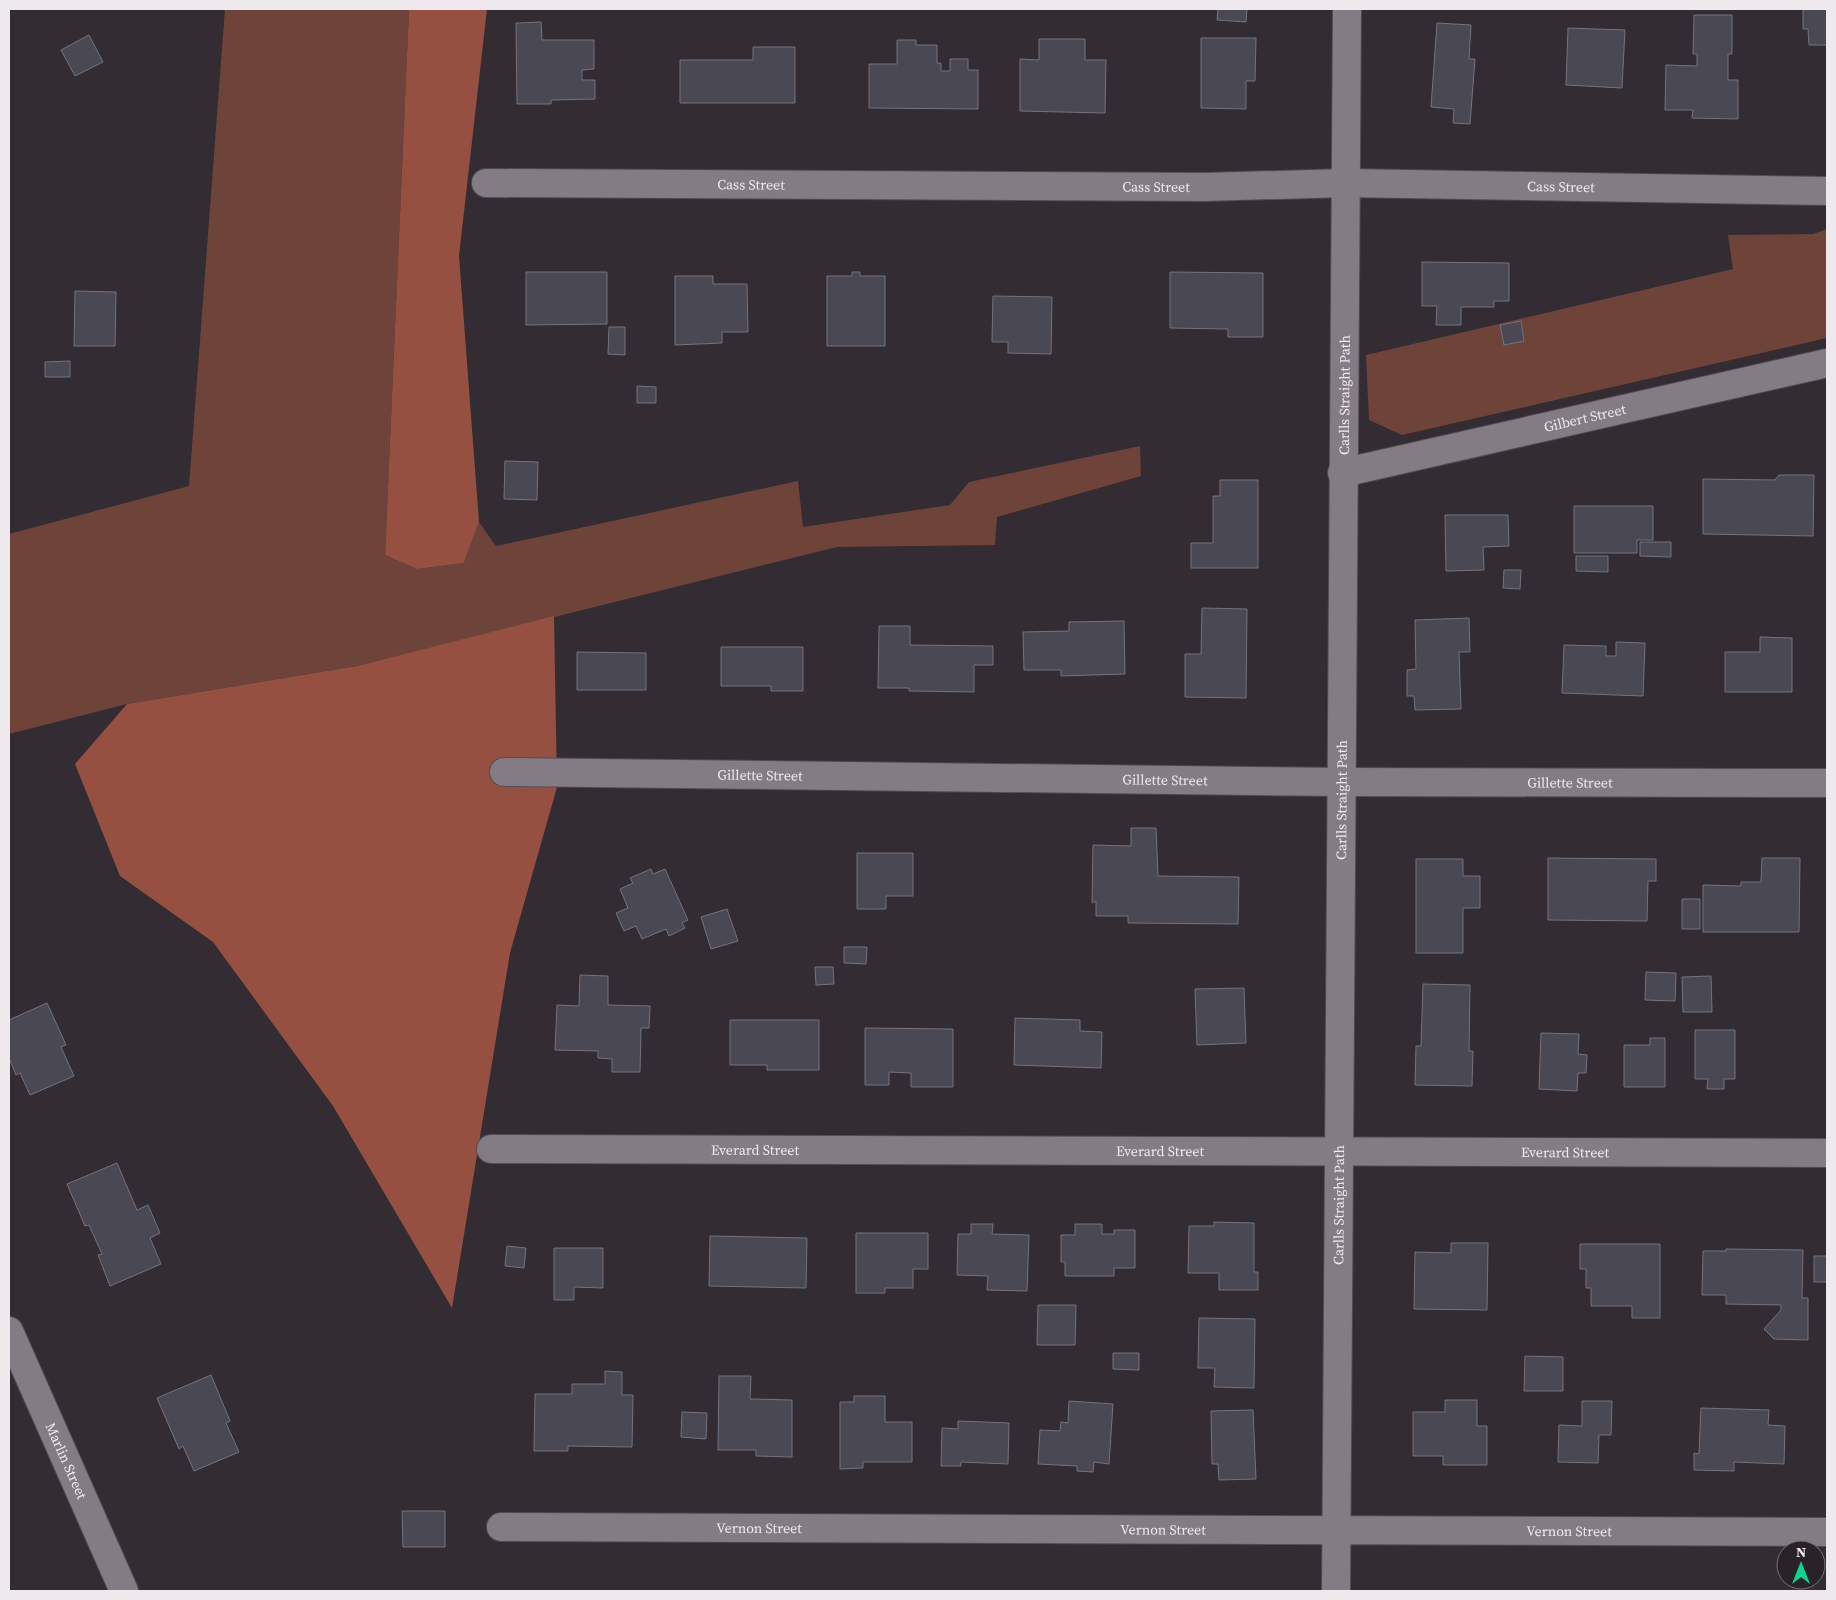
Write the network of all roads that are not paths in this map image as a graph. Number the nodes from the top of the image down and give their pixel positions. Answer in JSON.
{"nodes":[{"id":1,"x":1347,"y":9,"type":"edge"},
{"id":2,"x":486,"y":183,"type":"dead end"},
{"id":3,"x":1346,"y":183,"type":"junction"},
{"id":4,"x":1827,"y":191,"type":"edge"},
{"id":5,"x":1827,"y":363,"type":"edge"},
{"id":6,"x":1342,"y":473,"type":"junction"},
{"id":7,"x":504,"y":772,"type":"dead end"},
{"id":8,"x":1342,"y":782,"type":"junction"},
{"id":9,"x":1827,"y":783,"type":"edge"},
{"id":10,"x":491,"y":1149,"type":"dead end"},
{"id":11,"x":1339,"y":1151,"type":"junction"},
{"id":12,"x":1827,"y":1153,"type":"edge"},
{"id":13,"x":9,"y":1331,"type":"edge"},
{"id":14,"x":501,"y":1528,"type":"dead end"},
{"id":15,"x":1337,"y":1530,"type":"junction"},
{"id":16,"x":1827,"y":1532,"type":"edge"},
{"id":17,"x":124,"y":1591,"type":"edge"},
{"id":18,"x":1336,"y":1591,"type":"edge"}],
"edges":[{"from":1,"to":3,"type":"street","name":"Carlls Straight Path"},
{"from":2,"to":3,"type":"street","name":"Cass Street"},
{"from":3,"to":4,"type":"street","name":"Cass Street"},
{"from":3,"to":6,"type":"street","name":"Carlls Straight Path"},
{"from":5,"to":6,"type":"street","name":"Gilbert Street"},
{"from":6,"to":8,"type":"street","name":"Carlls Straight Path"},
{"from":7,"to":8,"type":"street","name":"Gillette Street"},
{"from":8,"to":9,"type":"street","name":"Gillette Street"},
{"from":8,"to":11,"type":"street","name":"Carlls Straight Path"},
{"from":10,"to":11,"type":"street","name":"Everard Street"},
{"from":11,"to":12,"type":"street","name":"Everard Street"},
{"from":11,"to":15,"type":"street","name":"Carlls Straight Path"},
{"from":13,"to":17,"type":"street","name":"Marlin Street"},
{"from":14,"to":15,"type":"street","name":"Vernon Street"},
{"from":15,"to":16,"type":"street","name":"Vernon Street"},
{"from":15,"to":18,"type":"street","name":"Carlls Straight Path"}]}
